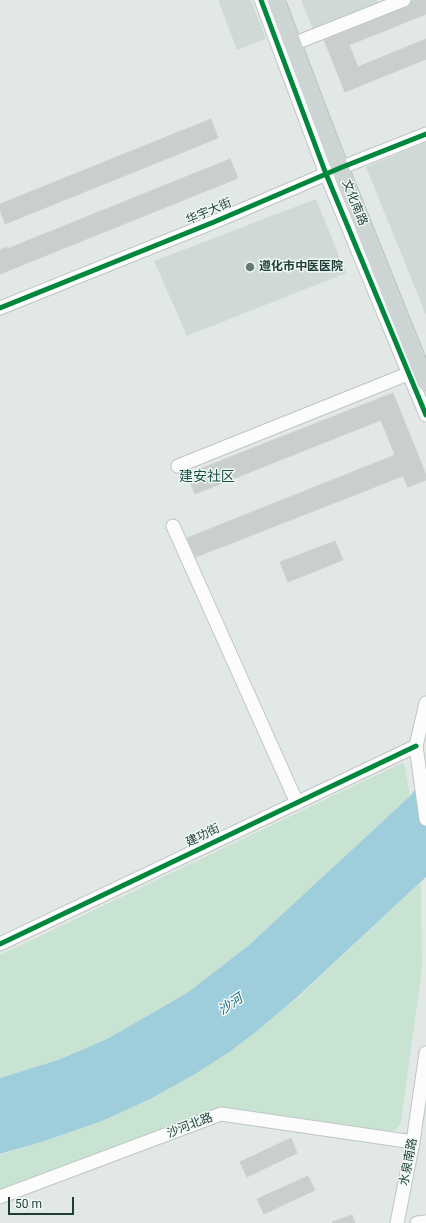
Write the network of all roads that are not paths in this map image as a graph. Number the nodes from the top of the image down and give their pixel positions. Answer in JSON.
{"nodes":[{"id":1,"x":261,"y":0,"type":"edge"},
{"id":2,"x":276,"y":0,"type":"edge"},
{"id":3,"x":404,"y":0,"type":"edge"},
{"id":4,"x":293,"y":44,"type":"junction"},
{"id":5,"x":426,"y":134,"type":"edge"},
{"id":6,"x":333,"y":171,"type":"junction"},
{"id":7,"x":0,"y":308,"type":"edge"},
{"id":8,"x":423,"y":375,"type":"edge"},
{"id":9,"x":426,"y":415,"type":"edge"},
{"id":10,"x":178,"y":466,"type":"dead end"},
{"id":11,"x":173,"y":526,"type":"dead end"},
{"id":12,"x":426,"y":703,"type":"edge"},
{"id":13,"x":416,"y":746,"type":"junction"},
{"id":14,"x":297,"y":803,"type":"junction"},
{"id":15,"x":426,"y":819,"type":"edge"},
{"id":16,"x":0,"y":944,"type":"edge"},
{"id":17,"x":426,"y":1053,"type":"edge"},
{"id":18,"x":413,"y":1142,"type":"junction"},
{"id":19,"x":0,"y":1197,"type":"edge"},
{"id":20,"x":426,"y":1222,"type":"edge"},
{"id":21,"x":397,"y":1223,"type":"edge"},
{"id":22,"x":417,"y":1223,"type":"edge"}],
"edges":[{"from":1,"to":6,"type":"street"},
{"from":2,"to":4,"type":"main road","name":"文化南路"},
{"from":3,"to":4,"type":"street"},
{"from":4,"to":6,"type":"main road","name":"文化南路"},
{"from":5,"to":6,"type":"street","name":"华宇大街"},
{"from":6,"to":7,"type":"street","name":"华宇大街"},
{"from":6,"to":8,"type":"main road","name":"文化南路"},
{"from":6,"to":9,"type":"street"},
{"from":8,"to":10,"type":"street"},
{"from":11,"to":14,"type":"street"},
{"from":12,"to":13,"type":"street"},
{"from":13,"to":14,"type":"street","name":"建功街"},
{"from":13,"to":15,"type":"street"},
{"from":14,"to":16,"type":"street","name":"建功街"},
{"from":17,"to":18,"type":"street","name":"水泉南路"},
{"from":18,"to":19,"type":"street","name":"沙河北路"},
{"from":18,"to":21,"type":"street","name":"水泉南路"},
{"from":20,"to":22,"type":"street"}]}
